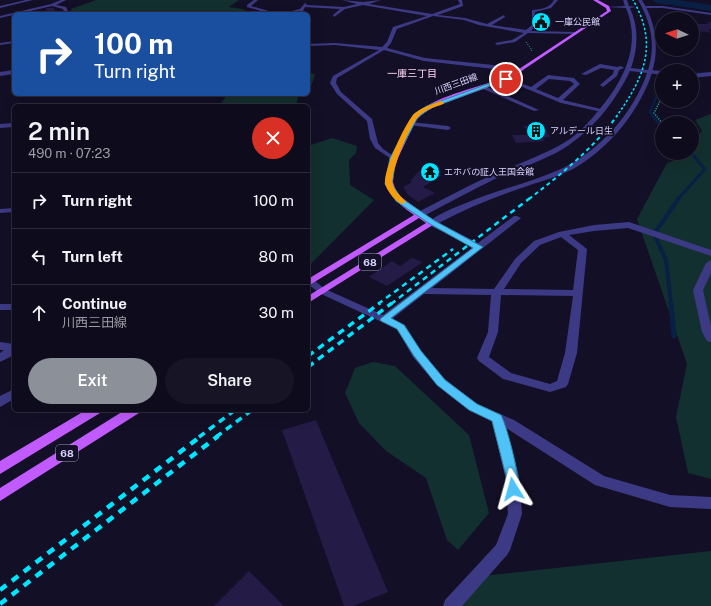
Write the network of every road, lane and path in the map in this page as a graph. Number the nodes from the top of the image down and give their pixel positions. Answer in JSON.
{"nodes":[{"id":1,"x":31,"y":0,"type":"edge"},
{"id":2,"x":64,"y":0,"type":"edge"},
{"id":3,"x":256,"y":0,"type":"edge"},
{"id":4,"x":344,"y":0,"type":"edge"},
{"id":5,"x":379,"y":0,"type":"edge"},
{"id":6,"x":460,"y":0,"type":"edge"},
{"id":7,"x":556,"y":0,"type":"edge"},
{"id":8,"x":595,"y":0,"type":"edge"},
{"id":9,"x":625,"y":0,"type":"edge"},
{"id":10,"x":361,"y":3,"type":"junction"},
{"id":11,"x":642,"y":3,"type":"edge"},
{"id":12,"x":52,"y":5,"type":"junction"},
{"id":13,"x":608,"y":7,"type":"junction"},
{"id":14,"x":629,"y":7,"type":"junction"},
{"id":15,"x":0,"y":8,"type":"edge"},
{"id":16,"x":344,"y":8,"type":"junction"},
{"id":17,"x":31,"y":12,"type":"edge"},
{"id":18,"x":66,"y":12,"type":"edge"},
{"id":19,"x":270,"y":12,"type":"edge"},
{"id":20,"x":292,"y":12,"type":"edge"},
{"id":21,"x":12,"y":14,"type":"edge"},
{"id":22,"x":705,"y":14,"type":"junction"},
{"id":23,"x":711,"y":14,"type":"edge"},
{"id":24,"x":432,"y":15,"type":"junction"},
{"id":25,"x":334,"y":16,"type":"dead end"},
{"id":26,"x":504,"y":16,"type":"dead end"},
{"id":27,"x":0,"y":17,"type":"edge"},
{"id":28,"x":711,"y":17,"type":"edge"},
{"id":29,"x":489,"y":25,"type":"junction"},
{"id":30,"x":527,"y":32,"type":"junction"},
{"id":31,"x":576,"y":33,"type":"junction"},
{"id":32,"x":520,"y":38,"type":"junction"},
{"id":33,"x":12,"y":42,"type":"edge"},
{"id":34,"x":0,"y":44,"type":"edge"},
{"id":35,"x":497,"y":44,"type":"dead end"},
{"id":36,"x":310,"y":45,"type":"edge"},
{"id":37,"x":382,"y":50,"type":"junction"},
{"id":38,"x":534,"y":62,"type":"junction"},
{"id":39,"x":617,"y":69,"type":"junction"},
{"id":40,"x":629,"y":69,"type":"junction"},
{"id":41,"x":521,"y":70,"type":"junction"},
{"id":42,"x":711,"y":71,"type":"edge"},
{"id":43,"x":12,"y":72,"type":"edge"},
{"id":44,"x":650,"y":72,"type":"junction"},
{"id":45,"x":655,"y":72,"type":"edge"},
{"id":46,"x":699,"y":72,"type":"edge"},
{"id":47,"x":0,"y":74,"type":"edge"},
{"id":48,"x":584,"y":74,"type":"dead end"},
{"id":49,"x":711,"y":74,"type":"edge"},
{"id":50,"x":699,"y":75,"type":"edge"},
{"id":51,"x":506,"y":79,"type":"junction"},
{"id":52,"x":603,"y":85,"type":"dead end"},
{"id":53,"x":483,"y":87,"type":"junction"},
{"id":54,"x":532,"y":89,"type":"junction"},
{"id":55,"x":559,"y":100,"type":"junction"},
{"id":56,"x":536,"y":110,"type":"dead end"},
{"id":57,"x":602,"y":110,"type":"junction"},
{"id":58,"x":412,"y":124,"type":"junction"},
{"id":59,"x":0,"y":126,"type":"edge"},
{"id":60,"x":12,"y":126,"type":"edge"},
{"id":61,"x":448,"y":128,"type":"dead end"},
{"id":62,"x":393,"y":158,"type":"junction"},
{"id":63,"x":492,"y":178,"type":"junction"},
{"id":64,"x":509,"y":189,"type":"junction"},
{"id":65,"x":12,"y":210,"type":"edge"},
{"id":66,"x":0,"y":211,"type":"edge"},
{"id":67,"x":419,"y":215,"type":"junction"},
{"id":68,"x":517,"y":218,"type":"dead end"},
{"id":69,"x":432,"y":223,"type":"junction"},
{"id":70,"x":562,"y":234,"type":"junction"},
{"id":71,"x":479,"y":247,"type":"junction"},
{"id":72,"x":711,"y":254,"type":"edge"},
{"id":73,"x":711,"y":263,"type":"edge"},
{"id":74,"x":310,"y":282,"type":"edge"},
{"id":75,"x":310,"y":284,"type":"edge"},
{"id":76,"x":322,"y":291,"type":"junction"},
{"id":77,"x":421,"y":291,"type":"junction"},
{"id":78,"x":496,"y":293,"type":"junction"},
{"id":79,"x":579,"y":294,"type":"junction"},
{"id":80,"x":310,"y":299,"type":"edge"},
{"id":81,"x":0,"y":307,"type":"edge"},
{"id":82,"x":12,"y":307,"type":"edge"},
{"id":83,"x":384,"y":319,"type":"junction"},
{"id":84,"x":711,"y":338,"type":"edge"},
{"id":85,"x":0,"y":346,"type":"edge"},
{"id":86,"x":12,"y":349,"type":"edge"},
{"id":87,"x":12,"y":350,"type":"edge"},
{"id":88,"x":0,"y":358,"type":"edge"},
{"id":89,"x":12,"y":394,"type":"edge"},
{"id":90,"x":0,"y":402,"type":"edge"},
{"id":91,"x":93,"y":412,"type":"edge"},
{"id":92,"x":132,"y":412,"type":"edge"},
{"id":93,"x":497,"y":418,"type":"junction"},
{"id":94,"x":0,"y":468,"type":"edge"},
{"id":95,"x":0,"y":495,"type":"edge"},
{"id":96,"x":711,"y":503,"type":"edge"},
{"id":97,"x":450,"y":606,"type":"edge"}],
"edges":[{"from":1,"to":15,"type":"street"},
{"from":2,"to":12,"type":"street"},
{"from":3,"to":19,"type":"street"},
{"from":4,"to":10,"type":"street"},
{"from":5,"to":10,"type":"street"},
{"from":6,"to":24,"type":"street"},
{"from":7,"to":30,"type":"street"},
{"from":8,"to":13,"type":"main road"},
{"from":9,"to":14,"type":"street"},
{"from":10,"to":16,"type":"street"},
{"from":10,"to":24,"type":"street"},
{"from":11,"to":14,"type":"street"},
{"from":11,"to":22,"type":"street"},
{"from":11,"to":44,"type":"street"},
{"from":12,"to":17,"type":"street"},
{"from":12,"to":18,"type":"street"},
{"from":13,"to":14,"type":"street"},
{"from":13,"to":31,"type":"main road","name":"川西三田線"},
{"from":14,"to":40,"type":"street"},
{"from":16,"to":20,"type":"street"},
{"from":16,"to":25,"type":"street"},
{"from":21,"to":27,"type":"street"},
{"from":22,"to":23,"type":"street"},
{"from":22,"to":28,"type":"street"},
{"from":24,"to":29,"type":"street"},
{"from":24,"to":37,"type":"street"},
{"from":26,"to":29,"type":"street"},
{"from":29,"to":30,"type":"street"},
{"from":30,"to":31,"type":"street"},
{"from":30,"to":32,"type":"street"},
{"from":31,"to":38,"type":"main road","name":"川西三田線"},
{"from":32,"to":35,"type":"street"},
{"from":32,"to":38,"type":"path"},
{"from":33,"to":34,"type":"street"},
{"from":36,"to":37,"type":"street"},
{"from":37,"to":41,"type":"street"},
{"from":37,"to":62,"type":"street"},
{"from":38,"to":41,"type":"main road","name":"川西三田線"},
{"from":39,"to":40,"type":"street"},
{"from":39,"to":48,"type":"street"},
{"from":39,"to":52,"type":"street"},
{"from":40,"to":44,"type":"street"},
{"from":40,"to":57,"type":"street"},
{"from":41,"to":51,"type":"main road","name":"川西三田線"},
{"from":42,"to":46,"type":"street"},
{"from":43,"to":47,"type":"street"},
{"from":44,"to":45,"type":"street"},
{"from":44,"to":64,"type":"street"},
{"from":49,"to":50,"type":"street"},
{"from":51,"to":53,"type":"main road","name":"川西三田線"},
{"from":51,"to":54,"type":"street"},
{"from":53,"to":56,"type":"street"},
{"from":53,"to":58,"type":"main road","name":"川西三田線"},
{"from":54,"to":55,"type":"street"},
{"from":54,"to":55,"type":"street"},
{"from":55,"to":57,"type":"street"},
{"from":57,"to":63,"type":"street"},
{"from":58,"to":61,"type":"street"},
{"from":58,"to":62,"type":"main road","name":"川西三田線"},
{"from":59,"to":60,"type":"street"},
{"from":62,"to":67,"type":"main road","name":"川西三田線"},
{"from":63,"to":64,"type":"street"},
{"from":63,"to":67,"type":"street"},
{"from":64,"to":69,"type":"street"},
{"from":65,"to":66,"type":"street"},
{"from":67,"to":69,"type":"main road","name":"川西三田線"},
{"from":67,"to":74,"type":"main road","number":"68"},
{"from":68,"to":71,"type":"street"},
{"from":69,"to":71,"type":"street"},
{"from":69,"to":76,"type":"main road","number":"68"},
{"from":70,"to":72,"type":"street"},
{"from":70,"to":78,"type":"street"},
{"from":70,"to":79,"type":"street"},
{"from":71,"to":77,"type":"street"},
{"from":73,"to":84,"type":"street"},
{"from":75,"to":76,"type":"street"},
{"from":76,"to":80,"type":"main road","number":"68"},
{"from":76,"to":83,"type":"street"},
{"from":77,"to":78,"type":"street"},
{"from":77,"to":83,"type":"street"},
{"from":78,"to":79,"type":"street"},
{"from":78,"to":79,"type":"street"},
{"from":81,"to":82,"type":"street"},
{"from":83,"to":93,"type":"street"},
{"from":85,"to":86,"type":"street"},
{"from":87,"to":88,"type":"street"},
{"from":89,"to":90,"type":"street"},
{"from":91,"to":94,"type":"main road","number":"68"},
{"from":92,"to":95,"type":"main road","number":"68"},
{"from":93,"to":96,"type":"street"},
{"from":93,"to":97,"type":"street"}]}
